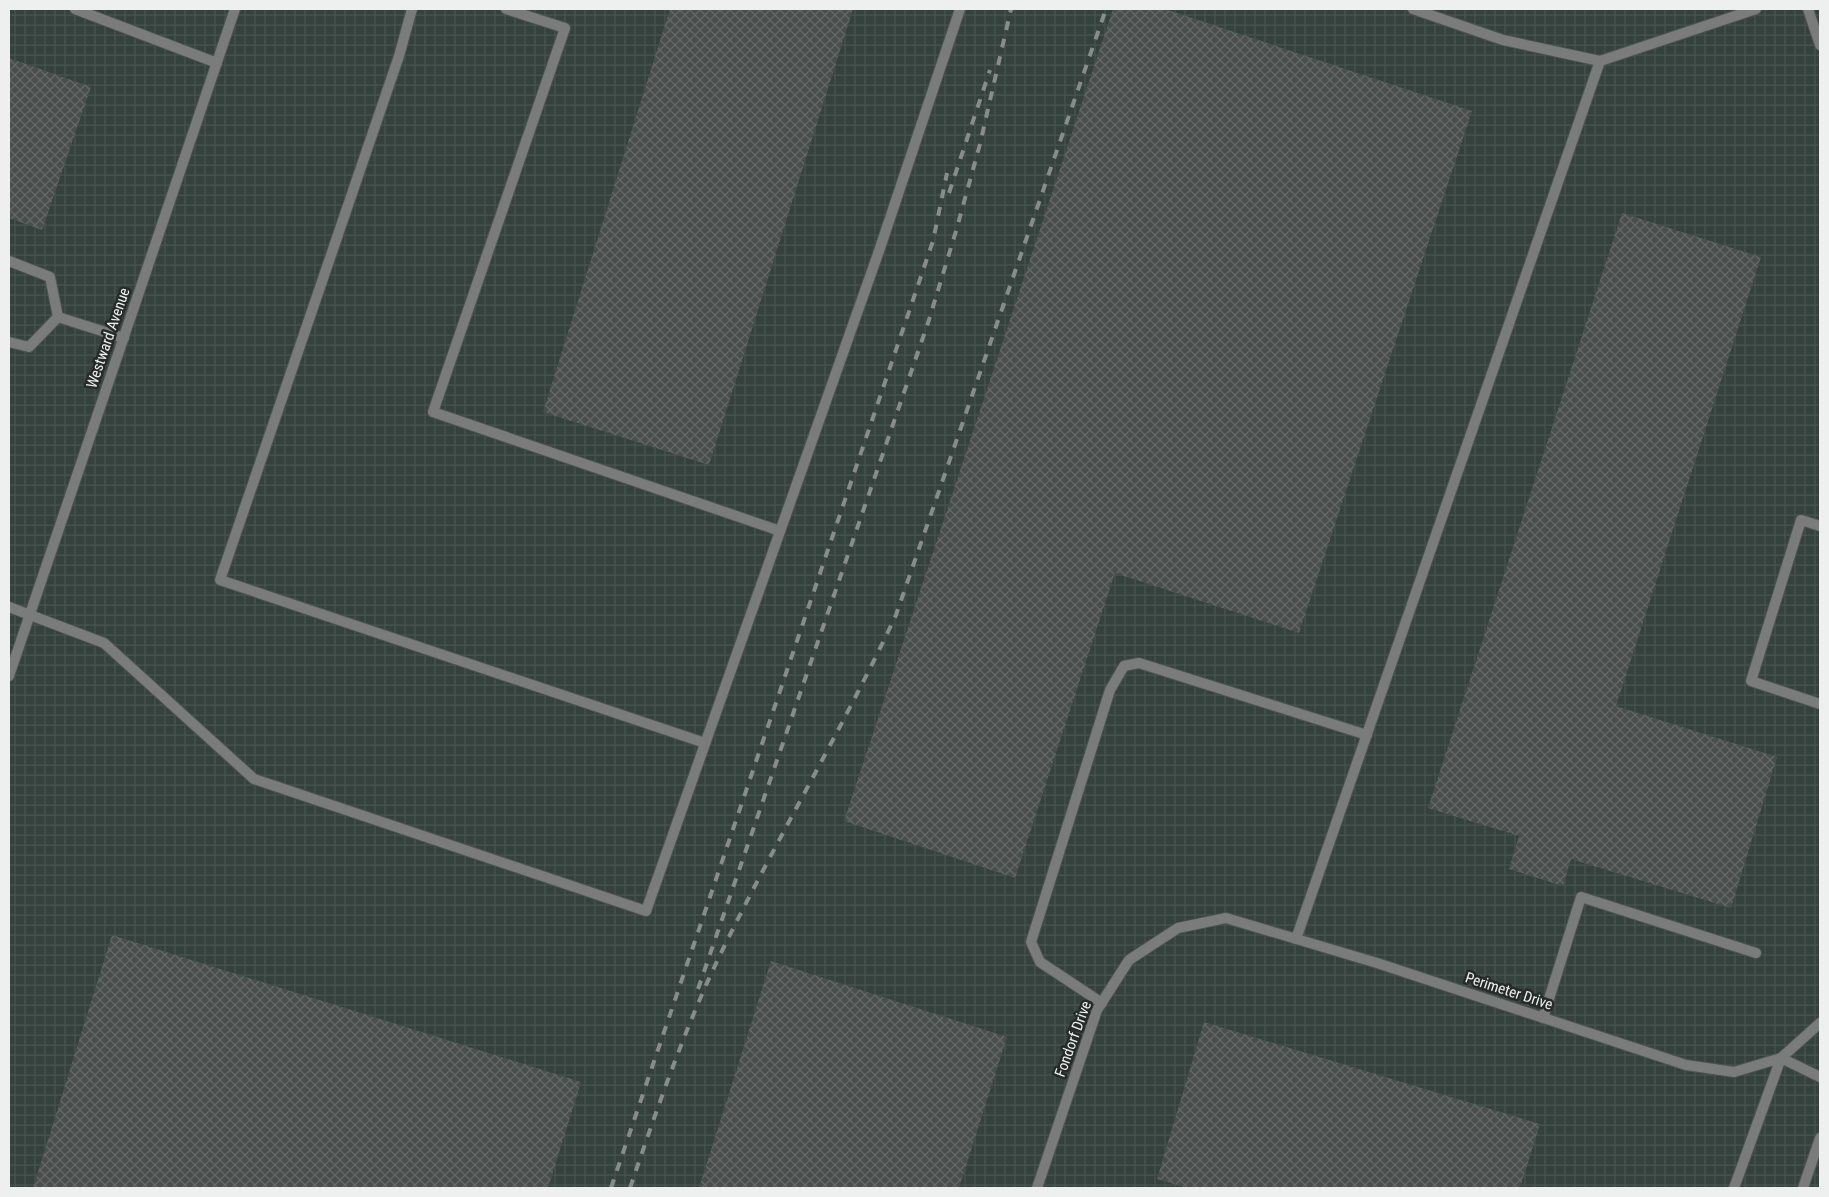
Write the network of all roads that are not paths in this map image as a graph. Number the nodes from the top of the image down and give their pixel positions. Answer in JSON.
{"nodes":[{"id":1,"x":75,"y":9,"type":"edge"},
{"id":2,"x":235,"y":9,"type":"edge"},
{"id":3,"x":412,"y":9,"type":"edge"},
{"id":4,"x":506,"y":9,"type":"edge"},
{"id":5,"x":960,"y":9,"type":"edge"},
{"id":6,"x":1413,"y":9,"type":"edge"},
{"id":7,"x":1756,"y":9,"type":"edge"},
{"id":8,"x":1808,"y":9,"type":"edge"},
{"id":9,"x":1820,"y":45,"type":"edge"},
{"id":10,"x":1600,"y":61,"type":"junction"},
{"id":11,"x":217,"y":63,"type":"junction"},
{"id":12,"x":9,"y":261,"type":"edge"},
{"id":13,"x":58,"y":317,"type":"junction"},
{"id":14,"x":124,"y":338,"type":"junction"},
{"id":15,"x":9,"y":342,"type":"edge"},
{"id":16,"x":1820,"y":526,"type":"edge"},
{"id":17,"x":780,"y":531,"type":"junction"},
{"id":18,"x":9,"y":607,"type":"edge"},
{"id":19,"x":30,"y":616,"type":"junction"},
{"id":20,"x":9,"y":676,"type":"edge"},
{"id":21,"x":1820,"y":704,"type":"edge"},
{"id":22,"x":1367,"y":735,"type":"junction"},
{"id":23,"x":705,"y":743,"type":"junction"},
{"id":24,"x":1178,"y":928,"type":"joint"},
{"id":25,"x":1296,"y":939,"type":"junction"},
{"id":26,"x":1756,"y":953,"type":"dead end"},
{"id":27,"x":1102,"y":1003,"type":"junction"},
{"id":28,"x":1542,"y":1018,"type":"junction"},
{"id":29,"x":1820,"y":1023,"type":"edge"},
{"id":30,"x":1780,"y":1058,"type":"junction"},
{"id":31,"x":1820,"y":1077,"type":"edge"},
{"id":32,"x":1820,"y":1138,"type":"edge"},
{"id":33,"x":1037,"y":1188,"type":"edge"},
{"id":34,"x":1734,"y":1188,"type":"edge"},
{"id":35,"x":1803,"y":1188,"type":"edge"}],
"edges":[{"from":1,"to":11,"type":"street"},
{"from":2,"to":11,"type":"street","name":"Westward Avenue"},
{"from":3,"to":23,"type":"street"},
{"from":4,"to":17,"type":"street"},
{"from":5,"to":17,"type":"street"},
{"from":6,"to":10,"type":"street"},
{"from":7,"to":10,"type":"street"},
{"from":8,"to":9,"type":"street"},
{"from":10,"to":22,"type":"street"},
{"from":11,"to":14,"type":"street","name":"Westward Avenue"},
{"from":12,"to":13,"type":"street"},
{"from":13,"to":14,"type":"street"},
{"from":13,"to":15,"type":"street"},
{"from":14,"to":19,"type":"street","name":"Westward Avenue"},
{"from":16,"to":21,"type":"street"},
{"from":17,"to":23,"type":"street"},
{"from":18,"to":19,"type":"street"},
{"from":19,"to":20,"type":"street","name":"Westward Avenue"},
{"from":19,"to":23,"type":"street"},
{"from":22,"to":25,"type":"street"},
{"from":22,"to":27,"type":"street"},
{"from":24,"to":25,"type":"street","name":"Perimeter Drive"},
{"from":24,"to":27,"type":"street","name":"Fondorf Drive"},
{"from":25,"to":28,"type":"street","name":"Perimeter Drive"},
{"from":26,"to":28,"type":"street"},
{"from":27,"to":33,"type":"street","name":"Fondorf Drive"},
{"from":28,"to":30,"type":"street","name":"Perimeter Drive"},
{"from":29,"to":30,"type":"street","name":"Perimeter Drive"},
{"from":30,"to":31,"type":"street"},
{"from":30,"to":34,"type":"street"},
{"from":32,"to":35,"type":"street"}]}
